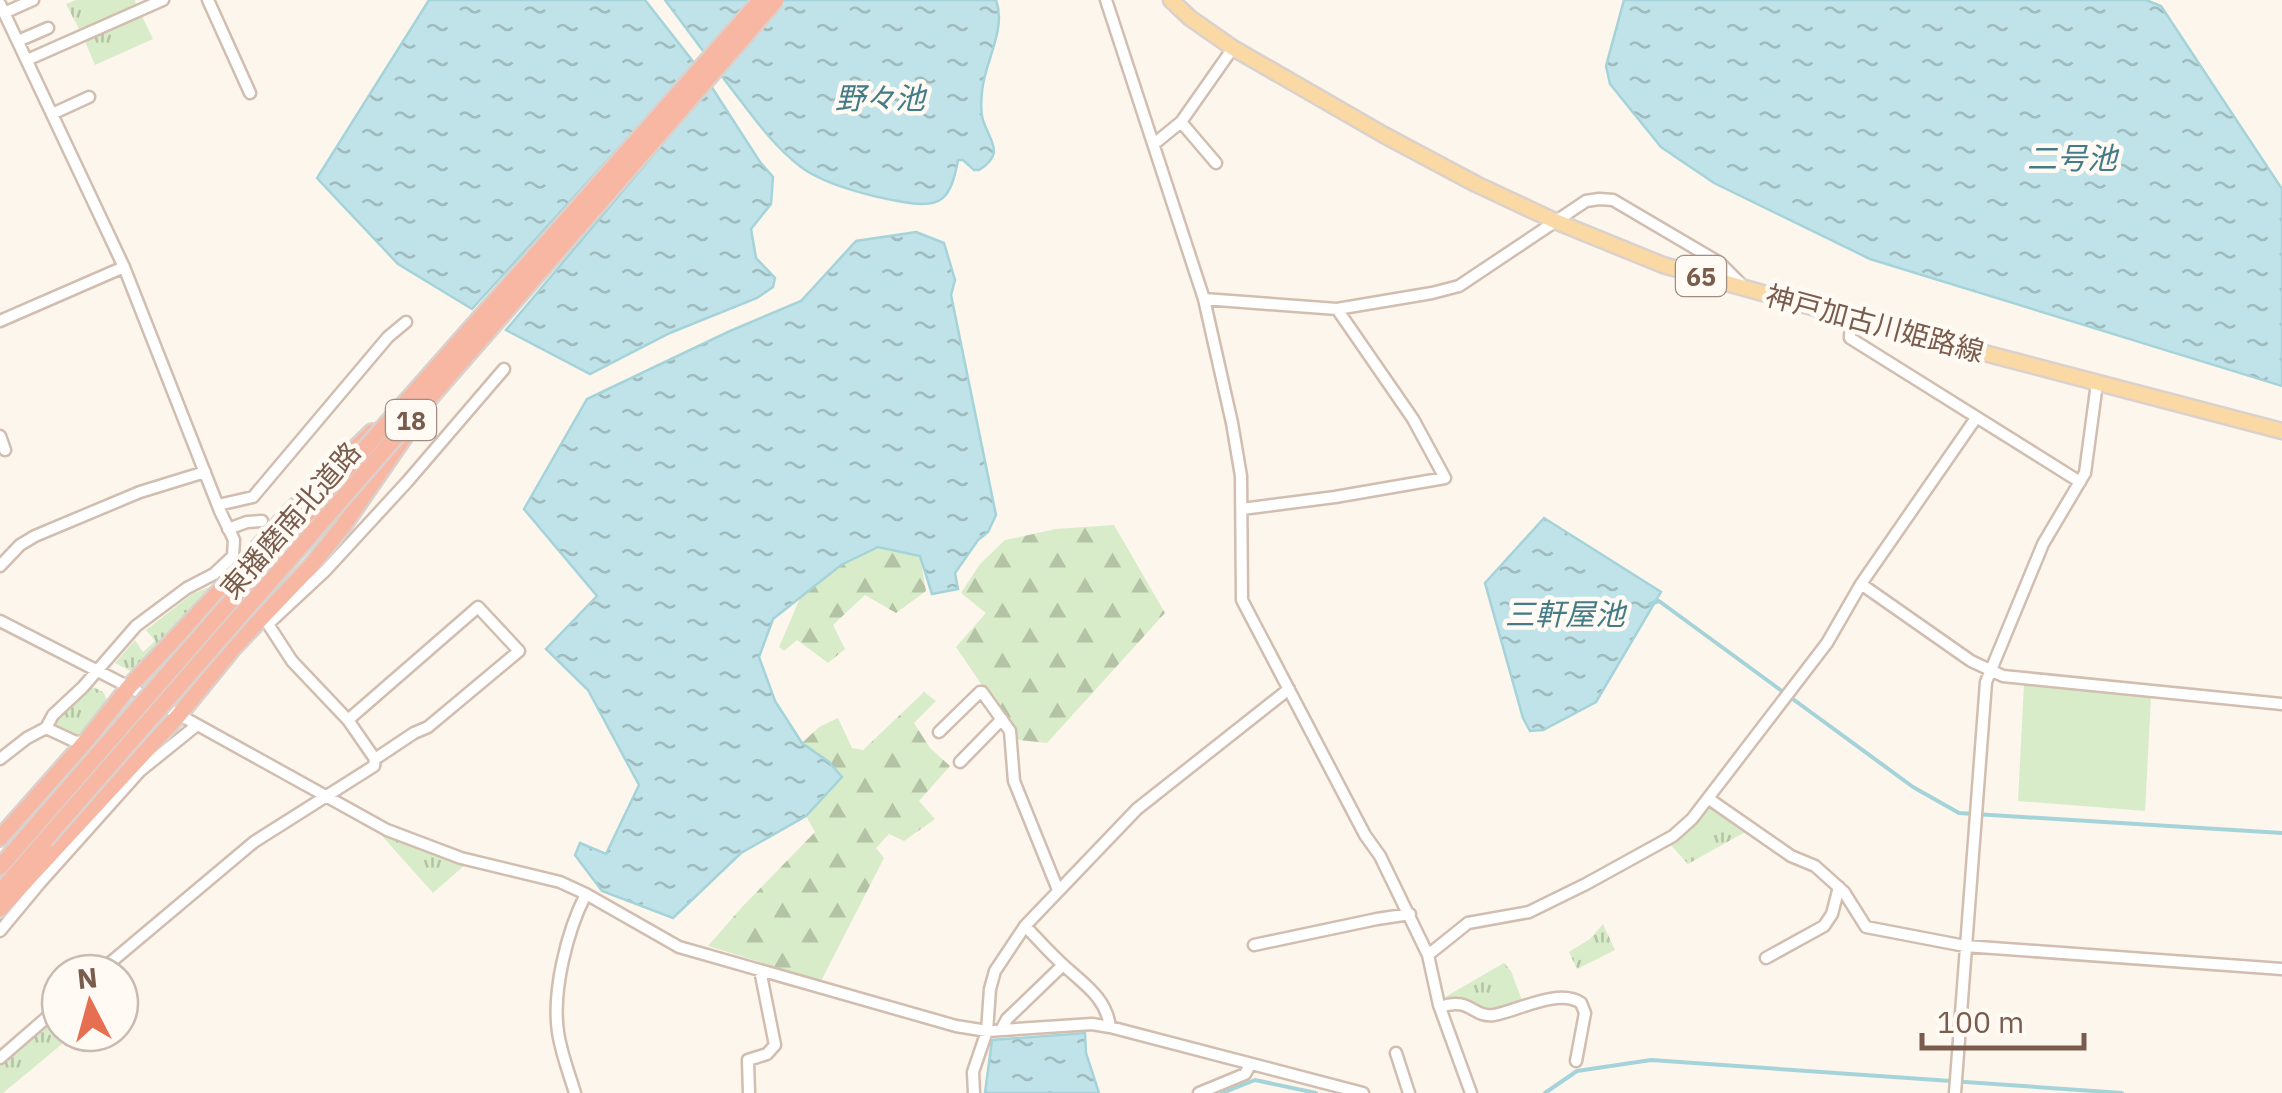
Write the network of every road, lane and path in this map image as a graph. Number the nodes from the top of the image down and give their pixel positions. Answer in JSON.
{"nodes":[{"id":1,"x":33,"y":0,"type":"edge"},
{"id":2,"x":163,"y":0,"type":"edge"},
{"id":3,"x":208,"y":0,"type":"edge"},
{"id":4,"x":762,"y":0,"type":"edge"},
{"id":5,"x":776,"y":0,"type":"edge"},
{"id":6,"x":1106,"y":0,"type":"edge"},
{"id":7,"x":1171,"y":0,"type":"edge"},
{"id":8,"x":2,"y":8,"type":"edge"},
{"id":9,"x":48,"y":28,"type":"dead end"},
{"id":10,"x":18,"y":41,"type":"junction"},
{"id":11,"x":1232,"y":48,"type":"junction"},
{"id":12,"x":26,"y":60,"type":"junction"},
{"id":13,"x":250,"y":93,"type":"dead end"},
{"id":14,"x":89,"y":98,"type":"dead end"},
{"id":15,"x":52,"y":114,"type":"junction"},
{"id":16,"x":1181,"y":122,"type":"junction"},
{"id":17,"x":1154,"y":144,"type":"junction"},
{"id":18,"x":1216,"y":164,"type":"dead end"},
{"id":19,"x":1555,"y":221,"type":"junction"},
{"id":20,"x":124,"y":267,"type":"junction"},
{"id":21,"x":1745,"y":288,"type":"junction"},
{"id":22,"x":1204,"y":300,"type":"junction"},
{"id":23,"x":1337,"y":309,"type":"junction"},
{"id":24,"x":1851,"y":318,"type":"junction"},
{"id":25,"x":0,"y":321,"type":"edge"},
{"id":26,"x":406,"y":322,"type":"dead end"},
{"id":27,"x":504,"y":369,"type":"dead end"},
{"id":28,"x":2097,"y":382,"type":"junction"},
{"id":29,"x":427,"y":390,"type":"junction"},
{"id":30,"x":1976,"y":418,"type":"junction"},
{"id":31,"x":2282,"y":431,"type":"edge"},
{"id":32,"x":0,"y":436,"type":"edge"},
{"id":33,"x":5,"y":450,"type":"dead end"},
{"id":34,"x":206,"y":472,"type":"junction"},
{"id":35,"x":2080,"y":482,"type":"junction"},
{"id":36,"x":218,"y":505,"type":"junction"},
{"id":37,"x":1242,"y":509,"type":"junction"},
{"id":38,"x":262,"y":521,"type":"dead end"},
{"id":39,"x":228,"y":529,"type":"junction"},
{"id":40,"x":0,"y":566,"type":"edge"},
{"id":41,"x":1860,"y":584,"type":"junction"},
{"id":42,"x":0,"y":622,"type":"edge"},
{"id":43,"x":96,"y":670,"type":"junction"},
{"id":44,"x":1990,"y":671,"type":"junction"},
{"id":45,"x":129,"y":687,"type":"junction"},
{"id":46,"x":1289,"y":689,"type":"junction"},
{"id":47,"x":2282,"y":704,"type":"edge"},
{"id":48,"x":178,"y":716,"type":"junction"},
{"id":49,"x":1002,"y":719,"type":"junction"},
{"id":50,"x":348,"y":720,"type":"junction"},
{"id":51,"x":197,"y":725,"type":"junction"},
{"id":52,"x":46,"y":728,"type":"junction"},
{"id":53,"x":939,"y":732,"type":"dead end"},
{"id":54,"x":86,"y":741,"type":"junction"},
{"id":55,"x":0,"y":759,"type":"edge"},
{"id":56,"x":375,"y":759,"type":"junction"},
{"id":57,"x":960,"y":762,"type":"dead end"},
{"id":58,"x":325,"y":798,"type":"junction"},
{"id":59,"x":1709,"y":799,"type":"junction"},
{"id":60,"x":39,"y":835,"type":"junction"},
{"id":61,"x":0,"y":838,"type":"edge"},
{"id":62,"x":0,"y":867,"type":"edge"},
{"id":63,"x":1838,"y":887,"type":"junction"},
{"id":64,"x":1058,"y":890,"type":"junction"},
{"id":65,"x":0,"y":892,"type":"edge"},
{"id":66,"x":586,"y":894,"type":"junction"},
{"id":67,"x":0,"y":909,"type":"edge"},
{"id":68,"x":1410,"y":914,"type":"junction"},
{"id":69,"x":1025,"y":926,"type":"junction"},
{"id":70,"x":0,"y":932,"type":"edge"},
{"id":71,"x":1254,"y":945,"type":"dead end"},
{"id":72,"x":1965,"y":946,"type":"junction"},
{"id":73,"x":122,"y":953,"type":"edge"},
{"id":74,"x":1428,"y":954,"type":"junction"},
{"id":75,"x":1766,"y":958,"type":"dead end"},
{"id":76,"x":1063,"y":965,"type":"junction"},
{"id":77,"x":2282,"y":969,"type":"edge"},
{"id":78,"x":760,"y":970,"type":"junction"},
{"id":79,"x":1440,"y":1007,"type":"junction"},
{"id":80,"x":40,"y":1023,"type":"edge"},
{"id":81,"x":1110,"y":1027,"type":"junction"},
{"id":82,"x":987,"y":1030,"type":"junction"},
{"id":83,"x":1001,"y":1030,"type":"junction"},
{"id":84,"x":1396,"y":1053,"type":"dead end"},
{"id":85,"x":0,"y":1058,"type":"edge"},
{"id":86,"x":1576,"y":1062,"type":"dead end"},
{"id":87,"x":1250,"y":1065,"type":"junction"},
{"id":88,"x":576,"y":1093,"type":"edge"},
{"id":89,"x":749,"y":1093,"type":"edge"},
{"id":90,"x":974,"y":1093,"type":"edge"},
{"id":91,"x":1199,"y":1093,"type":"edge"},
{"id":92,"x":1363,"y":1093,"type":"edge"},
{"id":93,"x":1409,"y":1093,"type":"edge"},
{"id":94,"x":1472,"y":1093,"type":"edge"},
{"id":95,"x":1955,"y":1093,"type":"edge"}],
"edges":[{"from":1,"to":8,"type":"street"},
{"from":2,"to":12,"type":"street"},
{"from":3,"to":13,"type":"street"},
{"from":4,"to":29,"type":"highway","name":"東播磨南北道路","number":"18","bridge":true},
{"from":5,"to":29,"type":"highway","name":"東播磨南北道路","number":"18","bridge":true},
{"from":6,"to":17,"type":"street"},
{"from":7,"to":11,"type":"main road","name":"神戸加古川姫路線","number":"65"},
{"from":8,"to":10,"type":"street"},
{"from":9,"to":10,"type":"street"},
{"from":10,"to":12,"type":"street"},
{"from":11,"to":16,"type":"street"},
{"from":11,"to":19,"type":"main road","name":"神戸加古川姫路線","number":"65"},
{"from":12,"to":15,"type":"street"},
{"from":14,"to":15,"type":"street"},
{"from":15,"to":20,"type":"street"},
{"from":16,"to":17,"type":"street"},
{"from":16,"to":18,"type":"street"},
{"from":17,"to":22,"type":"street"},
{"from":19,"to":21,"type":"main road","name":"神戸加古川姫路線","number":"65"},
{"from":19,"to":21,"type":"street"},
{"from":19,"to":23,"type":"street"},
{"from":20,"to":25,"type":"street"},
{"from":20,"to":34,"type":"street"},
{"from":21,"to":24,"type":"main road","name":"神戸加古川姫路線","number":"65"},
{"from":22,"to":23,"type":"street"},
{"from":22,"to":37,"type":"street"},
{"from":23,"to":37,"type":"street"},
{"from":24,"to":28,"type":"main road","name":"神戸加古川姫路線","number":"65"},
{"from":24,"to":30,"type":"street"},
{"from":26,"to":36,"type":"street"},
{"from":27,"to":50,"type":"street"},
{"from":28,"to":31,"type":"main road","name":"神戸加古川姫路線","number":"65"},
{"from":28,"to":35,"type":"street"},
{"from":29,"to":45,"type":"highway","number":"18","bridge":true},
{"from":29,"to":48,"type":"highway","number":"18","bridge":true},
{"from":29,"to":60,"type":"highway","name":"東播磨南北道路","number":"18","bridge":true},
{"from":30,"to":35,"type":"street"},
{"from":30,"to":41,"type":"street"},
{"from":32,"to":33,"type":"street"},
{"from":34,"to":36,"type":"street"},
{"from":34,"to":40,"type":"street"},
{"from":35,"to":44,"type":"street"},
{"from":36,"to":39,"type":"street"},
{"from":37,"to":46,"type":"street"},
{"from":38,"to":39,"type":"street"},
{"from":39,"to":43,"type":"street"},
{"from":41,"to":44,"type":"street"},
{"from":41,"to":59,"type":"street"},
{"from":42,"to":43,"type":"street"},
{"from":43,"to":45,"type":"street"},
{"from":43,"to":52,"type":"street"},
{"from":44,"to":47,"type":"street"},
{"from":44,"to":72,"type":"street"},
{"from":45,"to":48,"type":"street"},
{"from":45,"to":54,"type":"highway","number":"18"},
{"from":46,"to":64,"type":"street"},
{"from":46,"to":68,"type":"street"},
{"from":48,"to":51,"type":"street"},
{"from":48,"to":67,"type":"highway","number":"18"},
{"from":49,"to":53,"type":"street"},
{"from":49,"to":57,"type":"street"},
{"from":49,"to":64,"type":"street"},
{"from":50,"to":56,"type":"street"},
{"from":50,"to":56,"type":"street"},
{"from":51,"to":58,"type":"street"},
{"from":51,"to":70,"type":"street"},
{"from":52,"to":54,"type":"street"},
{"from":52,"to":55,"type":"street"},
{"from":54,"to":61,"type":"highway","number":"18"},
{"from":56,"to":58,"type":"street"},
{"from":58,"to":66,"type":"street"},
{"from":58,"to":73,"type":"street"},
{"from":59,"to":63,"type":"street"},
{"from":59,"to":74,"type":"street"},
{"from":60,"to":62,"type":"highway","name":"東播磨南北道路","number":"18"},
{"from":60,"to":65,"type":"highway","name":"東播磨南北道路","number":"18"},
{"from":63,"to":72,"type":"street"},
{"from":63,"to":75,"type":"street"},
{"from":64,"to":69,"type":"street"},
{"from":66,"to":78,"type":"street"},
{"from":66,"to":88,"type":"street"},
{"from":68,"to":71,"type":"street"},
{"from":68,"to":74,"type":"street"},
{"from":69,"to":76,"type":"street"},
{"from":69,"to":82,"type":"street"},
{"from":72,"to":77,"type":"street"},
{"from":72,"to":95,"type":"street"},
{"from":74,"to":79,"type":"street"},
{"from":76,"to":81,"type":"street"},
{"from":76,"to":83,"type":"street"},
{"from":78,"to":82,"type":"street"},
{"from":78,"to":89,"type":"street"},
{"from":79,"to":86,"type":"street"},
{"from":79,"to":94,"type":"street"},
{"from":80,"to":85,"type":"street"},
{"from":81,"to":83,"type":"street"},
{"from":81,"to":87,"type":"street"},
{"from":82,"to":83,"type":"street"},
{"from":82,"to":90,"type":"street"},
{"from":84,"to":93,"type":"street"},
{"from":87,"to":91,"type":"street"},
{"from":87,"to":92,"type":"street"}]}
